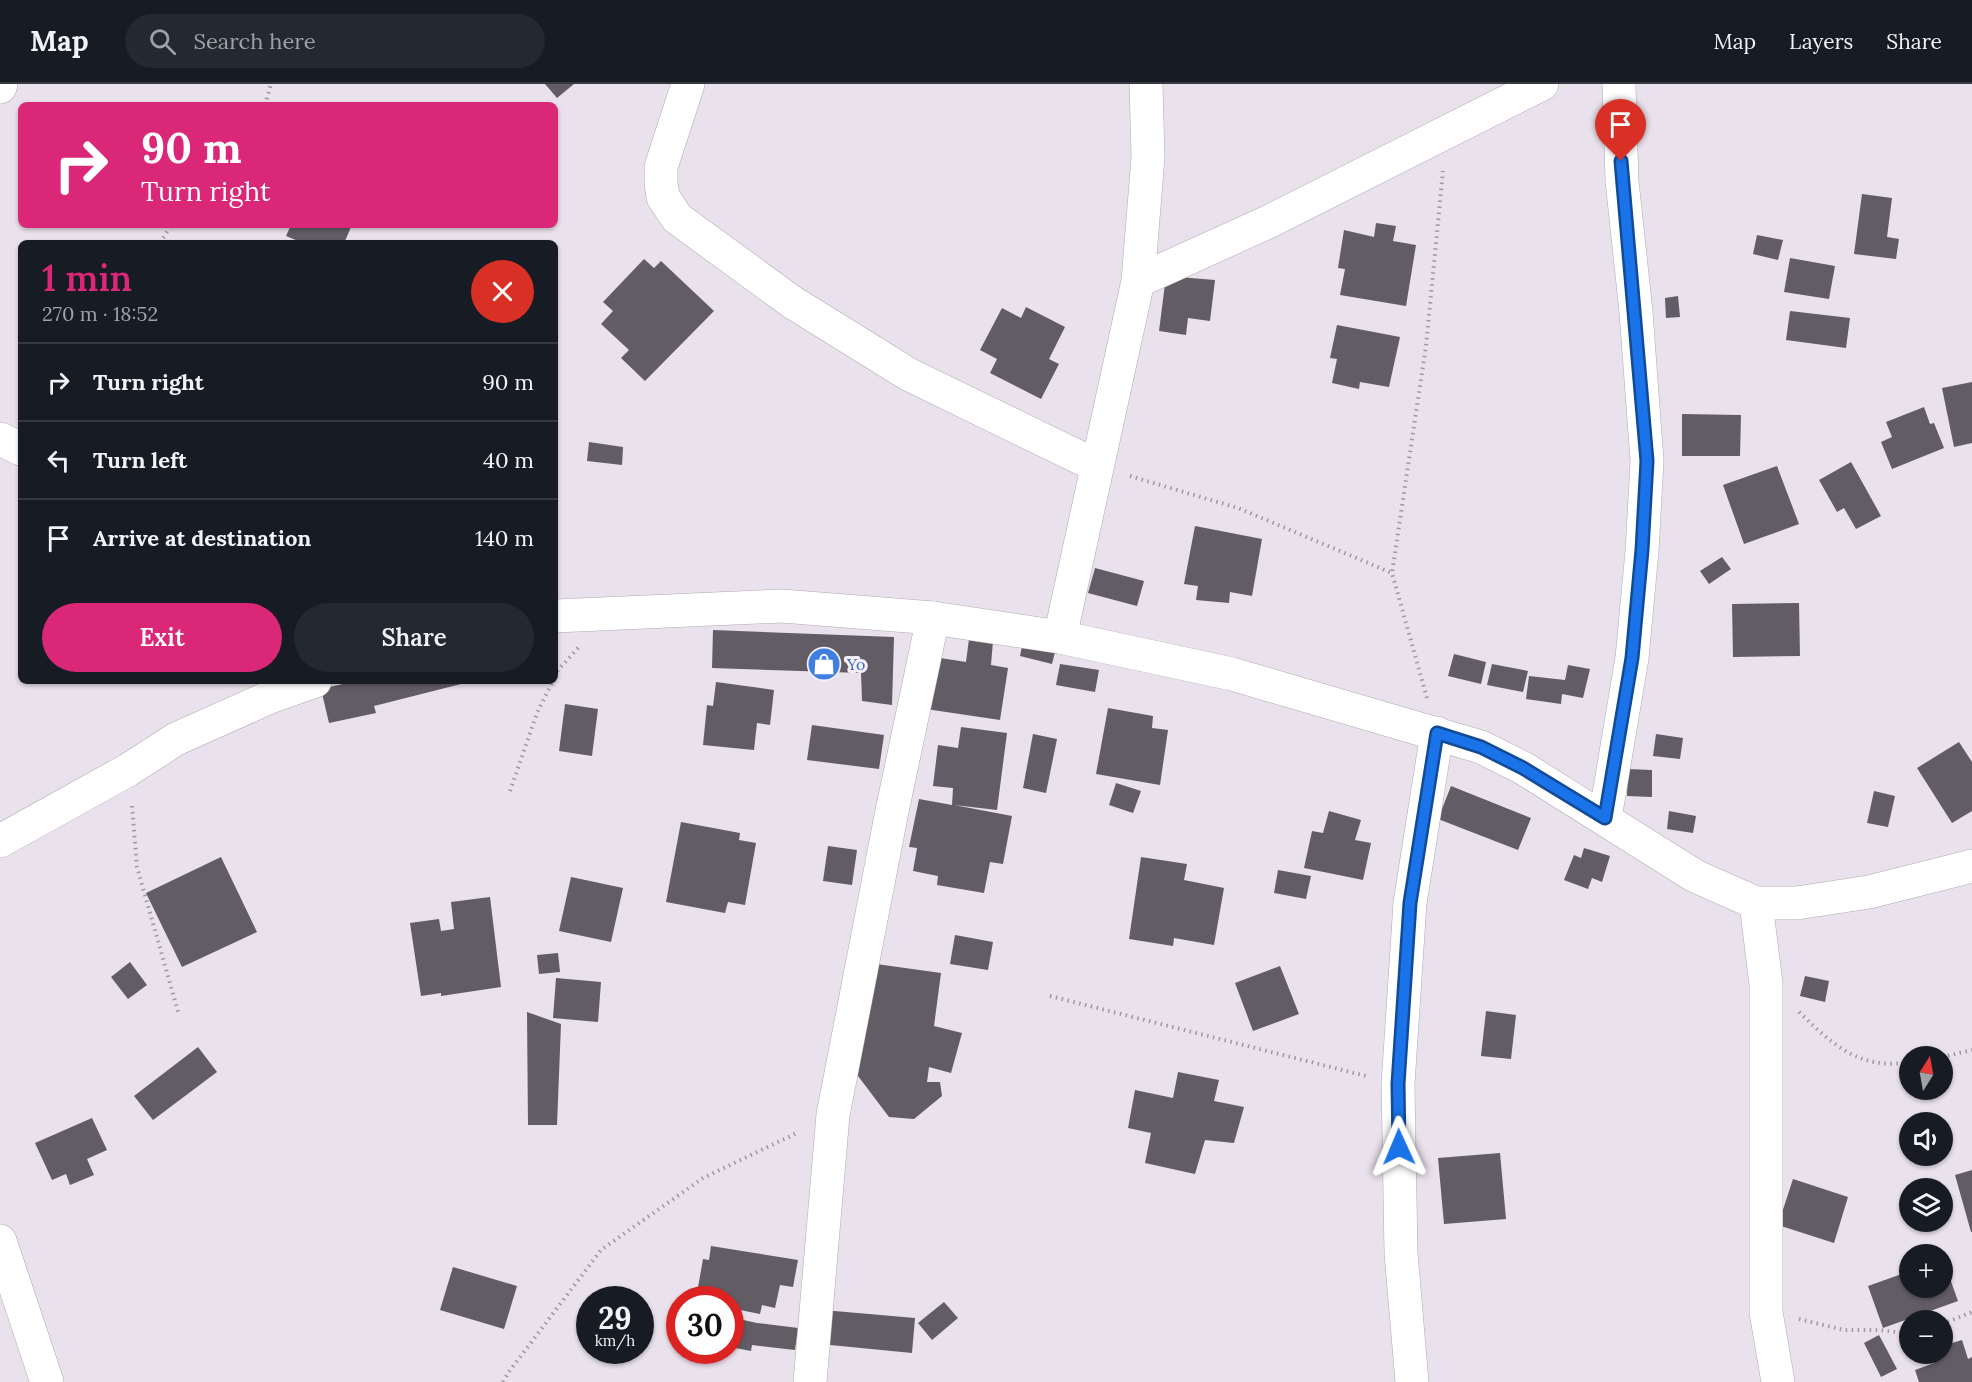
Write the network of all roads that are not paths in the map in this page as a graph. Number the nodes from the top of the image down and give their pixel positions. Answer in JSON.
{"nodes":[{"id":1,"x":688,"y":84,"type":"edge"},
{"id":2,"x":1146,"y":84,"type":"edge"},
{"id":3,"x":1542,"y":84,"type":"edge"},
{"id":4,"x":1619,"y":84,"type":"edge"},
{"id":5,"x":1138,"y":281,"type":"junction"},
{"id":6,"x":0,"y":439,"type":"edge"},
{"id":7,"x":18,"y":448,"type":"edge"},
{"id":8,"x":1097,"y":466,"type":"junction"},
{"id":9,"x":558,"y":616,"type":"edge"},
{"id":10,"x":933,"y":618,"type":"junction"},
{"id":11,"x":1060,"y":637,"type":"junction"},
{"id":12,"x":307,"y":684,"type":"edge"},
{"id":13,"x":1437,"y":733,"type":"junction"},
{"id":14,"x":1605,"y":818,"type":"junction"},
{"id":15,"x":0,"y":841,"type":"edge"},
{"id":16,"x":1972,"y":866,"type":"edge"},
{"id":17,"x":1756,"y":903,"type":"junction"},
{"id":18,"x":0,"y":1241,"type":"edge"},
{"id":19,"x":47,"y":1382,"type":"edge"},
{"id":20,"x":810,"y":1382,"type":"edge"},
{"id":21,"x":1412,"y":1382,"type":"edge"},
{"id":22,"x":1778,"y":1382,"type":"edge"}],
"edges":[{"from":1,"to":8,"type":"street"},
{"from":2,"to":5,"type":"street"},
{"from":3,"to":5,"type":"street"},
{"from":4,"to":14,"type":"street"},
{"from":5,"to":8,"type":"street"},
{"from":6,"to":7,"type":"street"},
{"from":8,"to":11,"type":"street"},
{"from":9,"to":10,"type":"street"},
{"from":10,"to":11,"type":"street"},
{"from":10,"to":20,"type":"street"},
{"from":11,"to":13,"type":"street"},
{"from":12,"to":15,"type":"street"},
{"from":13,"to":14,"type":"street"},
{"from":13,"to":21,"type":"street"},
{"from":14,"to":17,"type":"street"},
{"from":16,"to":17,"type":"street"},
{"from":17,"to":22,"type":"street"},
{"from":18,"to":19,"type":"street"}]}
